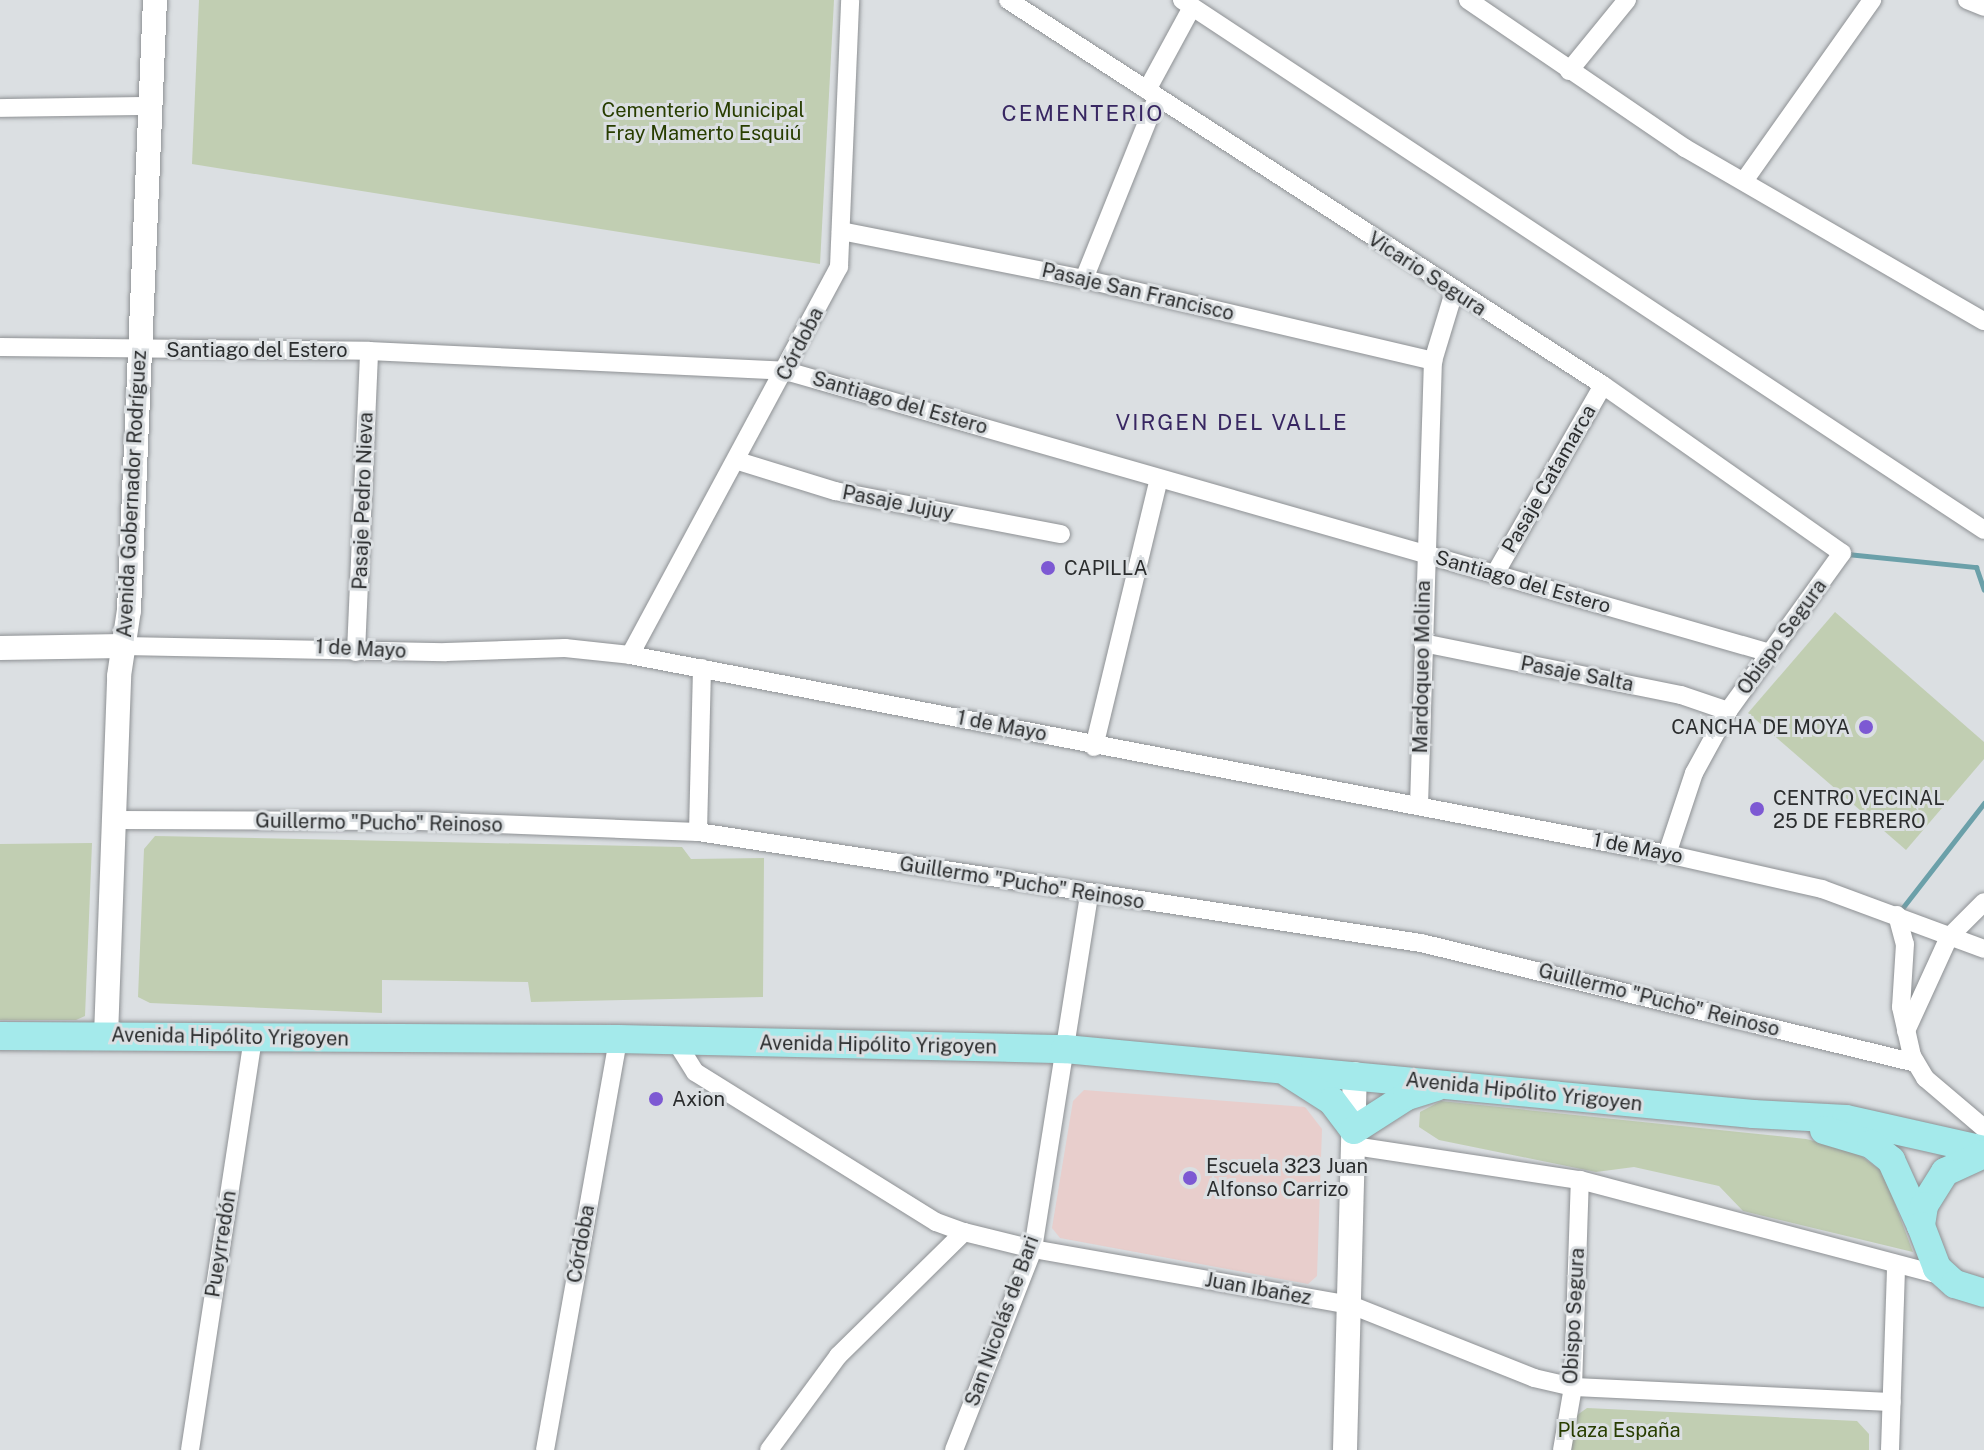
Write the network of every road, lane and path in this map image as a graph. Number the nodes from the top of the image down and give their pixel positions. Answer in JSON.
{"nodes":[{"id":1,"x":155,"y":0,"type":"edge"},
{"id":2,"x":850,"y":0,"type":"edge"},
{"id":3,"x":1008,"y":0,"type":"edge"},
{"id":4,"x":1468,"y":0,"type":"edge"},
{"id":5,"x":1627,"y":0,"type":"edge"},
{"id":6,"x":1872,"y":0,"type":"edge"},
{"id":7,"x":1967,"y":0,"type":"edge"},
{"id":8,"x":1187,"y":4,"type":"edge"},
{"id":9,"x":1984,"y":7,"type":"edge"},
{"id":10,"x":1569,"y":71,"type":"junction"},
{"id":11,"x":1152,"y":93,"type":"junction"},
{"id":12,"x":150,"y":106,"type":"junction"},
{"id":13,"x":0,"y":108,"type":"edge"},
{"id":14,"x":1744,"y":181,"type":"junction"},
{"id":15,"x":841,"y":231,"type":"junction"},
{"id":16,"x":1084,"y":279,"type":"junction"},
{"id":17,"x":1454,"y":292,"type":"junction"},
{"id":18,"x":1984,"y":321,"type":"edge"},
{"id":19,"x":0,"y":347,"type":"edge"},
{"id":20,"x":140,"y":350,"type":"junction"},
{"id":21,"x":369,"y":351,"type":"junction"},
{"id":22,"x":1433,"y":361,"type":"junction"},
{"id":23,"x":786,"y":371,"type":"junction"},
{"id":24,"x":1603,"y":385,"type":"junction"},
{"id":25,"x":738,"y":461,"type":"junction"},
{"id":26,"x":1159,"y":479,"type":"junction"},
{"id":27,"x":1984,"y":530,"type":"edge"},
{"id":28,"x":1061,"y":534,"type":"dead end"},
{"id":29,"x":1842,"y":553,"type":"joint"},
{"id":30,"x":1423,"y":554,"type":"junction"},
{"id":31,"x":1496,"y":572,"type":"junction"},
{"id":32,"x":1423,"y":643,"type":"junction"},
{"id":33,"x":123,"y":646,"type":"junction"},
{"id":34,"x":0,"y":648,"type":"edge"},
{"id":35,"x":356,"y":652,"type":"junction"},
{"id":36,"x":1770,"y":653,"type":"junction"},
{"id":37,"x":630,"y":655,"type":"junction"},
{"id":38,"x":702,"y":668,"type":"junction"},
{"id":39,"x":1728,"y":711,"type":"junction"},
{"id":40,"x":1094,"y":747,"type":"junction"},
{"id":41,"x":1419,"y":805,"type":"junction"},
{"id":42,"x":114,"y":820,"type":"junction"},
{"id":43,"x":698,"y":832,"type":"junction"},
{"id":44,"x":1667,"y":854,"type":"junction"},
{"id":45,"x":1089,"y":894,"type":"junction"},
{"id":46,"x":1984,"y":902,"type":"edge"},
{"id":47,"x":1897,"y":915,"type":"junction"},
{"id":48,"x":1949,"y":937,"type":"junction"},
{"id":49,"x":1984,"y":949,"type":"edge"},
{"id":50,"x":1906,"y":1034,"type":"junction"},
{"id":51,"x":0,"y":1036,"type":"edge"},
{"id":52,"x":106,"y":1036,"type":"junction"},
{"id":53,"x":253,"y":1038,"type":"junction"},
{"id":54,"x":618,"y":1039,"type":"junction"},
{"id":55,"x":675,"y":1040,"type":"junction"},
{"id":56,"x":1065,"y":1049,"type":"junction"},
{"id":57,"x":1916,"y":1063,"type":"junction"},
{"id":58,"x":1272,"y":1067,"type":"junction"},
{"id":59,"x":1355,"y":1074,"type":"junction"},
{"id":60,"x":1445,"y":1085,"type":"junction"},
{"id":61,"x":1753,"y":1114,"type":"junction"},
{"id":62,"x":1984,"y":1128,"type":"edge"},
{"id":63,"x":1354,"y":1138,"type":"junction"},
{"id":64,"x":1984,"y":1152,"type":"edge"},
{"id":65,"x":1580,"y":1180,"type":"junction"},
{"id":66,"x":1921,"y":1226,"type":"junction"},
{"id":67,"x":964,"y":1232,"type":"junction"},
{"id":68,"x":1033,"y":1249,"type":"junction"},
{"id":69,"x":1896,"y":1265,"type":"junction"},
{"id":70,"x":1944,"y":1276,"type":"junction"},
{"id":71,"x":1984,"y":1293,"type":"edge"},
{"id":72,"x":1351,"y":1305,"type":"junction"},
{"id":73,"x":1573,"y":1387,"type":"junction"},
{"id":74,"x":1892,"y":1402,"type":"junction"},
{"id":75,"x":190,"y":1450,"type":"edge"},
{"id":76,"x":545,"y":1450,"type":"edge"},
{"id":77,"x":769,"y":1450,"type":"edge"},
{"id":78,"x":954,"y":1450,"type":"edge"},
{"id":79,"x":1345,"y":1450,"type":"edge"},
{"id":80,"x":1562,"y":1450,"type":"edge"},
{"id":81,"x":1890,"y":1450,"type":"edge"}],
"edges":[{"from":1,"to":12,"type":"street","name":"Avenida Gobernador Rodríguez"},
{"from":2,"to":15,"type":"street","name":"Córdoba"},
{"from":3,"to":11,"type":"street","name":"Vicario Segura"},
{"from":4,"to":10,"type":"street"},
{"from":5,"to":10,"type":"street"},
{"from":6,"to":14,"type":"street"},
{"from":7,"to":9,"type":"street"},
{"from":8,"to":11,"type":"street"},
{"from":8,"to":27,"type":"street"},
{"from":10,"to":14,"type":"street"},
{"from":11,"to":16,"type":"street"},
{"from":11,"to":17,"type":"street","name":"Vicario Segura"},
{"from":12,"to":13,"type":"street"},
{"from":12,"to":20,"type":"street","name":"Avenida Gobernador Rodríguez"},
{"from":14,"to":18,"type":"street"},
{"from":15,"to":16,"type":"street","name":"Pasaje San Francisco"},
{"from":15,"to":23,"type":"street","name":"Córdoba"},
{"from":16,"to":22,"type":"street","name":"Pasaje San Francisco"},
{"from":17,"to":22,"type":"street","name":"Mardoqueo Molina"},
{"from":17,"to":24,"type":"street","name":"Vicario Segura"},
{"from":19,"to":20,"type":"street","name":"Santiago del Estero"},
{"from":20,"to":21,"type":"street","name":"Santiago del Estero"},
{"from":20,"to":33,"type":"street","name":"Avenida Gobernador Rodríguez"},
{"from":21,"to":23,"type":"street","name":"Santiago del Estero"},
{"from":21,"to":35,"type":"street","name":"Pasaje Pedro Nieva"},
{"from":22,"to":30,"type":"street","name":"Mardoqueo Molina"},
{"from":23,"to":25,"type":"street","name":"Córdoba"},
{"from":23,"to":26,"type":"street","name":"Santiago del Estero"},
{"from":24,"to":29,"type":"street","name":"Vicario Segura"},
{"from":24,"to":31,"type":"street","name":"Pasaje Catamarca"},
{"from":25,"to":28,"type":"street","name":"Pasaje Jujuy"},
{"from":25,"to":37,"type":"street","name":"Córdoba"},
{"from":26,"to":30,"type":"street","name":"Santiago del Estero"},
{"from":26,"to":40,"type":"street"},
{"from":29,"to":36,"type":"street","name":"Obispo Segura"},
{"from":30,"to":31,"type":"street","name":"Santiago del Estero"},
{"from":30,"to":32,"type":"street","name":"Mardoqueo Molina"},
{"from":31,"to":36,"type":"street","name":"Santiago del Estero"},
{"from":32,"to":39,"type":"street","name":"Pasaje Salta"},
{"from":32,"to":41,"type":"street","name":"Mardoqueo Molina"},
{"from":33,"to":34,"type":"street","name":"1 de Mayo"},
{"from":33,"to":35,"type":"street","name":"1 de Mayo"},
{"from":33,"to":42,"type":"street","name":"Avenida Gobernador Rodríguez"},
{"from":35,"to":37,"type":"street","name":"1 de Mayo"},
{"from":36,"to":39,"type":"street","name":"Obispo Segura"},
{"from":37,"to":38,"type":"street","name":"1 de Mayo"},
{"from":38,"to":40,"type":"street","name":"1 de Mayo"},
{"from":38,"to":43,"type":"street"},
{"from":39,"to":44,"type":"street","name":"Obispo Segura"},
{"from":40,"to":41,"type":"street","name":"1 de Mayo"},
{"from":41,"to":44,"type":"street","name":"1 de Mayo"},
{"from":42,"to":43,"type":"street","name":"Guillermo \"Pucho\" Reinoso"},
{"from":42,"to":52,"type":"street","name":"Avenida Gobernador Rodríguez"},
{"from":43,"to":45,"type":"street","name":"Guillermo \"Pucho\" Reinoso"},
{"from":44,"to":47,"type":"street","name":"1 de Mayo"},
{"from":45,"to":56,"type":"street","name":"San Nicolás de Bari"},
{"from":45,"to":57,"type":"street","name":"Guillermo \"Pucho\" Reinoso"},
{"from":46,"to":48,"type":"street"},
{"from":47,"to":48,"type":"street","name":"1 de Mayo"},
{"from":47,"to":50,"type":"street"},
{"from":48,"to":49,"type":"street","name":"1 de Mayo"},
{"from":48,"to":50,"type":"street"},
{"from":50,"to":57,"type":"street"},
{"from":51,"to":52,"type":"main road","name":"Avenida Hipólito Yrigoyen"},
{"from":52,"to":53,"type":"main road","name":"Avenida Hipólito Yrigoyen"},
{"from":53,"to":54,"type":"main road","name":"Avenida Hipólito Yrigoyen"},
{"from":53,"to":75,"type":"street","name":"Pueyrredón"},
{"from":54,"to":55,"type":"main road","name":"Avenida Hipólito Yrigoyen"},
{"from":54,"to":76,"type":"street","name":"Córdoba"},
{"from":55,"to":56,"type":"main road","name":"Avenida Hipólito Yrigoyen"},
{"from":55,"to":67,"type":"street","name":"Juan Ibañez"},
{"from":56,"to":58,"type":"main road","name":"Avenida Hipólito Yrigoyen"},
{"from":56,"to":68,"type":"street","name":"San Nicolás de Bari"},
{"from":57,"to":62,"type":"street"},
{"from":58,"to":59,"type":"main road","name":"Avenida Hipólito Yrigoyen"},
{"from":58,"to":63,"type":"main road"},
{"from":59,"to":60,"type":"main road","name":"Avenida Hipólito Yrigoyen"},
{"from":59,"to":63,"type":"street"},
{"from":60,"to":61,"type":"main road","name":"Avenida Hipólito Yrigoyen"},
{"from":60,"to":63,"type":"main road"},
{"from":61,"to":64,"type":"main road","name":"Avenida Hipólito Yrigoyen"},
{"from":61,"to":66,"type":"main road","name":"Avenida Hipólito Yrigoyen"},
{"from":63,"to":65,"type":"street"},
{"from":63,"to":72,"type":"street"},
{"from":64,"to":66,"type":"main road"},
{"from":65,"to":69,"type":"street"},
{"from":65,"to":73,"type":"street","name":"Obispo Segura"},
{"from":66,"to":70,"type":"main road","name":"Avenida Hipólito Yrigoyen"},
{"from":67,"to":68,"type":"street","name":"Juan Ibañez"},
{"from":67,"to":77,"type":"street"},
{"from":68,"to":72,"type":"street","name":"Juan Ibañez"},
{"from":68,"to":78,"type":"street","name":"San Nicolás de Bari"},
{"from":69,"to":70,"type":"street"},
{"from":69,"to":74,"type":"street"},
{"from":70,"to":71,"type":"main road"},
{"from":72,"to":73,"type":"street","name":"Juan Ibañez"},
{"from":72,"to":79,"type":"street"},
{"from":73,"to":74,"type":"street","name":"Juan Ibañez"},
{"from":73,"to":80,"type":"street","name":"Obispo Segura"},
{"from":74,"to":81,"type":"street"}]}
